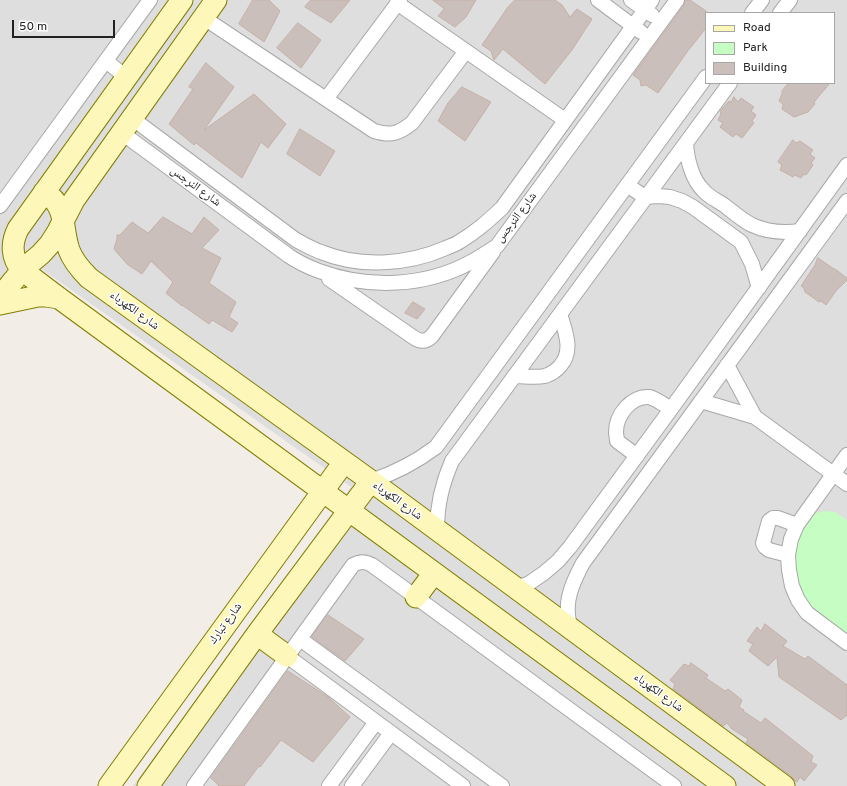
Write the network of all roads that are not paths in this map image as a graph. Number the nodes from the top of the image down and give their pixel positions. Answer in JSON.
{"nodes":[{"id":1,"x":150,"y":0,"type":"edge"},
{"id":2,"x":182,"y":0,"type":"edge"},
{"id":3,"x":216,"y":0,"type":"edge"},
{"id":4,"x":598,"y":0,"type":"edge"},
{"id":5,"x":631,"y":0,"type":"edge"},
{"id":6,"x":676,"y":0,"type":"edge"},
{"id":7,"x":762,"y":0,"type":"edge"},
{"id":8,"x":790,"y":0,"type":"edge"},
{"id":9,"x":398,"y":2,"type":"edge"},
{"id":10,"x":648,"y":5,"type":"edge"},
{"id":11,"x":753,"y":12,"type":"edge"},
{"id":12,"x":781,"y":12,"type":"edge"},
{"id":13,"x":204,"y":18,"type":"junction"},
{"id":14,"x":661,"y":21,"type":"junction"},
{"id":15,"x":634,"y":26,"type":"junction"},
{"id":16,"x":649,"y":38,"type":"junction"},
{"id":17,"x":466,"y":51,"type":"junction"},
{"id":18,"x":106,"y":61,"type":"junction"},
{"id":19,"x":126,"y":77,"type":"junction"},
{"id":20,"x":705,"y":78,"type":"edge"},
{"id":21,"x":729,"y":84,"type":"edge"},
{"id":22,"x":326,"y":99,"type":"junction"},
{"id":23,"x":565,"y":120,"type":"junction"},
{"id":24,"x":127,"y":126,"type":"junction"},
{"id":25,"x":686,"y":143,"type":"junction"},
{"id":26,"x":847,"y":165,"type":"edge"},
{"id":27,"x":627,"y":186,"type":"junction"},
{"id":28,"x":44,"y":192,"type":"junction"},
{"id":29,"x":645,"y":197,"type":"junction"},
{"id":30,"x":847,"y":201,"type":"edge"},
{"id":31,"x":0,"y":206,"type":"edge"},
{"id":32,"x":63,"y":222,"type":"junction"},
{"id":33,"x":800,"y":231,"type":"junction"},
{"id":34,"x":15,"y":236,"type":"junction"},
{"id":35,"x":497,"y":246,"type":"junction"},
{"id":36,"x":0,"y":255,"type":"edge"},
{"id":37,"x":22,"y":270,"type":"junction"},
{"id":38,"x":319,"y":272,"type":"junction"},
{"id":39,"x":759,"y":288,"type":"junction"},
{"id":40,"x":0,"y":297,"type":"edge"},
{"id":41,"x":60,"y":298,"type":"junction"},
{"id":42,"x":0,"y":304,"type":"edge"},
{"id":43,"x":560,"y":314,"type":"junction"},
{"id":44,"x":727,"y":365,"type":"junction"},
{"id":45,"x":514,"y":376,"type":"junction"},
{"id":46,"x":701,"y":401,"type":"junction"},
{"id":47,"x":671,"y":409,"type":"junction"},
{"id":48,"x":755,"y":417,"type":"junction"},
{"id":49,"x":847,"y":455,"type":"edge"},
{"id":50,"x":637,"y":456,"type":"junction"},
{"id":51,"x":344,"y":462,"type":"junction"},
{"id":52,"x":833,"y":474,"type":"junction"},
{"id":53,"x":371,"y":481,"type":"junction"},
{"id":54,"x":847,"y":484,"type":"edge"},
{"id":55,"x":322,"y":491,"type":"junction"},
{"id":56,"x":349,"y":510,"type":"junction"},
{"id":57,"x":797,"y":525,"type":"junction"},
{"id":58,"x":437,"y":530,"type":"junction"},
{"id":59,"x":788,"y":555,"type":"junction"},
{"id":60,"x":434,"y":573,"type":"junction"},
{"id":61,"x":515,"y":588,"type":"junction"},
{"id":62,"x":416,"y":597,"type":"junction"},
{"id":63,"x":571,"y":629,"type":"junction"},
{"id":64,"x":257,"y":634,"type":"junction"},
{"id":65,"x":300,"y":639,"type":"junction"},
{"id":66,"x":847,"y":643,"type":"edge"},
{"id":67,"x":287,"y":656,"type":"junction"},
{"id":68,"x":376,"y":722,"type":"junction"},
{"id":69,"x":391,"y":733,"type":"junction"},
{"id":70,"x":699,"y":778,"type":"edge"},
{"id":71,"x":109,"y":786,"type":"edge"},
{"id":72,"x":148,"y":786,"type":"edge"},
{"id":73,"x":194,"y":786,"type":"edge"},
{"id":74,"x":329,"y":786,"type":"edge"},
{"id":75,"x":352,"y":786,"type":"edge"},
{"id":76,"x":463,"y":786,"type":"edge"},
{"id":77,"x":502,"y":786,"type":"edge"},
{"id":78,"x":674,"y":786,"type":"edge"},
{"id":79,"x":725,"y":786,"type":"edge"},
{"id":80,"x":784,"y":786,"type":"edge"}],
"edges":[{"from":1,"to":18,"type":"street"},
{"from":2,"to":19,"type":"street"},
{"from":3,"to":13,"type":"street"},
{"from":4,"to":15,"type":"street"},
{"from":5,"to":10,"type":"street"},
{"from":6,"to":14,"type":"street","name":"شارع النرجس"},
{"from":7,"to":11,"type":"street"},
{"from":8,"to":12,"type":"street"},
{"from":9,"to":17,"type":"street"},
{"from":9,"to":22,"type":"street"},
{"from":10,"to":14,"type":"street"},
{"from":10,"to":15,"type":"street","name":"شارع النرجس"},
{"from":13,"to":22,"type":"street"},
{"from":13,"to":24,"type":"street"},
{"from":14,"to":16,"type":"street","name":"شارع النرجس"},
{"from":15,"to":16,"type":"street"},
{"from":15,"to":23,"type":"street","name":"شارع النرجس"},
{"from":16,"to":35,"type":"street","name":"شارع النرجس"},
{"from":17,"to":22,"type":"street"},
{"from":17,"to":23,"type":"street"},
{"from":18,"to":19,"type":"street"},
{"from":18,"to":31,"type":"street"},
{"from":19,"to":28,"type":"street"},
{"from":20,"to":27,"type":"street"},
{"from":21,"to":25,"type":"street"},
{"from":23,"to":24,"type":"street","name":"شارع النرجس"},
{"from":24,"to":32,"type":"street"},
{"from":24,"to":38,"type":"street","name":"شارع النرجس"},
{"from":25,"to":29,"type":"street"},
{"from":25,"to":33,"type":"street"},
{"from":26,"to":33,"type":"street"},
{"from":27,"to":29,"type":"street"},
{"from":27,"to":53,"type":"street"},
{"from":28,"to":32,"type":"street","name":"شارع الكهرباء"},
{"from":28,"to":34,"type":"street"},
{"from":29,"to":39,"type":"street"},
{"from":29,"to":43,"type":"street"},
{"from":30,"to":44,"type":"street"},
{"from":32,"to":37,"type":"street"},
{"from":32,"to":51,"type":"street","name":"شارع الكهرباء"},
{"from":33,"to":39,"type":"street"},
{"from":34,"to":36,"type":"street"},
{"from":34,"to":37,"type":"street"},
{"from":35,"to":38,"type":"street","name":"شارع النرجس"},
{"from":35,"to":38,"type":"street"},
{"from":37,"to":40,"type":"street"},
{"from":37,"to":41,"type":"street"},
{"from":39,"to":47,"type":"street"},
{"from":41,"to":42,"type":"street"},
{"from":41,"to":55,"type":"street"},
{"from":43,"to":45,"type":"street"},
{"from":43,"to":45,"type":"street"},
{"from":44,"to":46,"type":"street"},
{"from":44,"to":48,"type":"street"},
{"from":45,"to":58,"type":"street"},
{"from":46,"to":48,"type":"street"},
{"from":46,"to":63,"type":"street"},
{"from":47,"to":50,"type":"street"},
{"from":47,"to":50,"type":"street"},
{"from":48,"to":52,"type":"street"},
{"from":49,"to":52,"type":"street"},
{"from":50,"to":61,"type":"street"},
{"from":51,"to":53,"type":"street","name":"شارع الكهرباء"},
{"from":51,"to":55,"type":"street","name":"شارع تبارك"},
{"from":52,"to":54,"type":"street"},
{"from":52,"to":57,"type":"street"},
{"from":53,"to":56,"type":"street"},
{"from":53,"to":58,"type":"street","name":"شارع الكهرباء"},
{"from":55,"to":56,"type":"street"},
{"from":55,"to":71,"type":"street","name":"شارع تبارك"},
{"from":56,"to":60,"type":"street"},
{"from":56,"to":64,"type":"street"},
{"from":57,"to":59,"type":"street"},
{"from":57,"to":59,"type":"street"},
{"from":58,"to":61,"type":"street","name":"شارع الكهرباء"},
{"from":59,"to":66,"type":"street"},
{"from":60,"to":62,"type":"street"},
{"from":60,"to":70,"type":"street"},
{"from":61,"to":63,"type":"street","name":"شارع الكهرباء"},
{"from":62,"to":65,"type":"street"},
{"from":62,"to":78,"type":"street"},
{"from":63,"to":80,"type":"street","name":"شارع الكهرباء"},
{"from":64,"to":67,"type":"street"},
{"from":64,"to":72,"type":"street"},
{"from":65,"to":67,"type":"street"},
{"from":65,"to":77,"type":"street"},
{"from":67,"to":68,"type":"street"},
{"from":67,"to":73,"type":"street"},
{"from":68,"to":69,"type":"street"},
{"from":68,"to":74,"type":"street"},
{"from":69,"to":75,"type":"street"},
{"from":69,"to":76,"type":"street"},
{"from":70,"to":79,"type":"street"}]}
